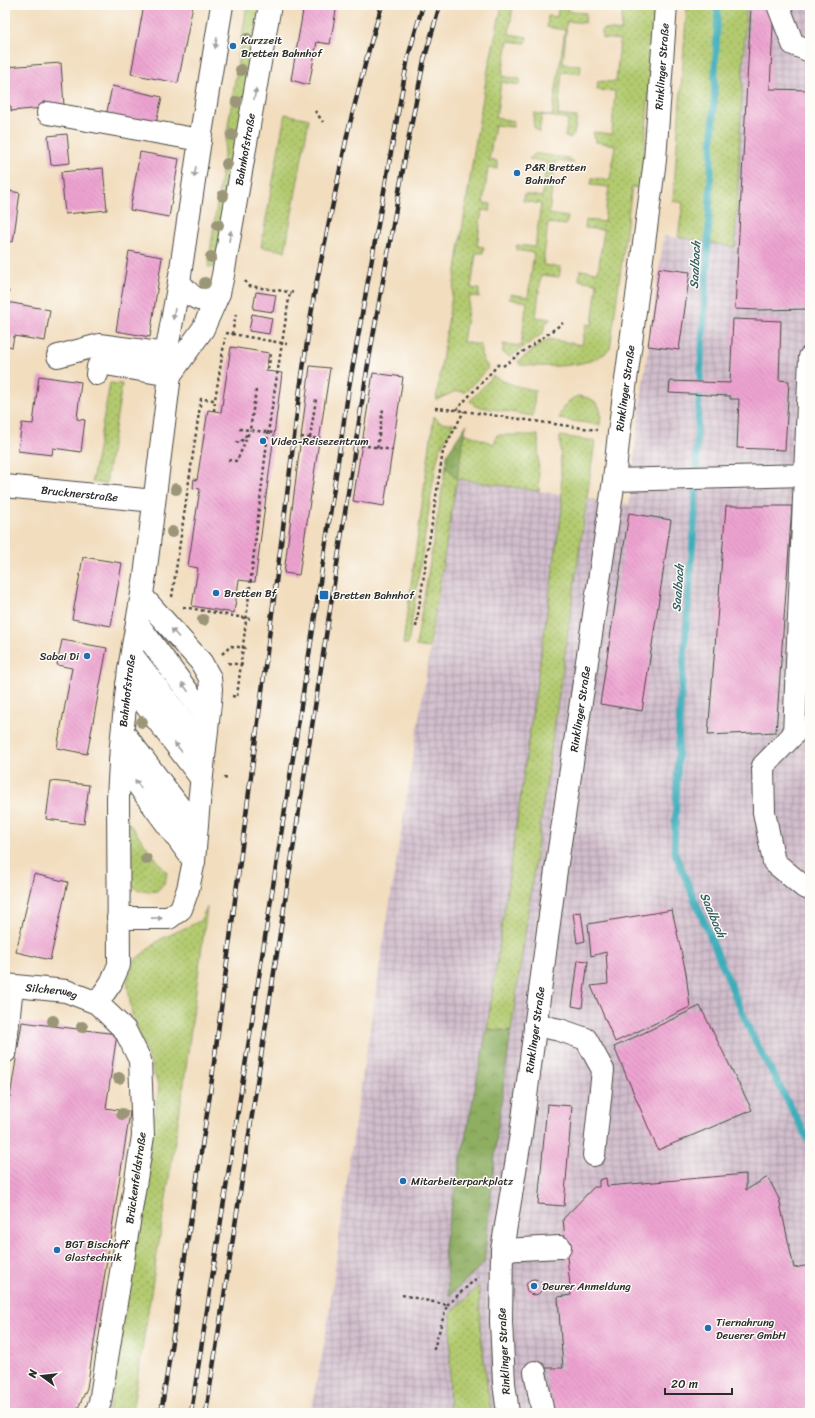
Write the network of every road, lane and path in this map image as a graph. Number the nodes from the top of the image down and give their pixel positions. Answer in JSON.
{"nodes":[{"id":1,"x":222,"y":5,"type":"edge"},
{"id":2,"x":270,"y":5,"type":"edge"},
{"id":3,"x":666,"y":5,"type":"edge"},
{"id":4,"x":778,"y":5,"type":"edge"},
{"id":5,"x":810,"y":50,"type":"edge"},
{"id":6,"x":315,"y":111,"type":"dead end"},
{"id":7,"x":48,"y":113,"type":"dead end"},
{"id":8,"x":323,"y":122,"type":"dead end"},
{"id":9,"x":200,"y":140,"type":"junction"},
{"id":10,"x":179,"y":282,"type":"junction"},
{"id":11,"x":242,"y":285,"type":"dead end"},
{"id":12,"x":290,"y":292,"type":"junction"},
{"id":13,"x":219,"y":293,"type":"junction"},
{"id":14,"x":296,"y":293,"type":"dead end"},
{"id":15,"x":236,"y":313,"type":"dead end"},
{"id":16,"x":563,"y":323,"type":"dead end"},
{"id":17,"x":232,"y":334,"type":"junction"},
{"id":18,"x":281,"y":343,"type":"junction"},
{"id":19,"x":287,"y":344,"type":"dead end"},
{"id":20,"x":166,"y":354,"type":"junction"},
{"id":21,"x":271,"y":354,"type":"dead end"},
{"id":22,"x":58,"y":356,"type":"dead end"},
{"id":23,"x":810,"y":358,"type":"edge"},
{"id":24,"x":499,"y":364,"type":"dead end"},
{"id":25,"x":503,"y":366,"type":"dead end"},
{"id":26,"x":268,"y":369,"type":"dead end"},
{"id":27,"x":97,"y":374,"type":"dead end"},
{"id":28,"x":170,"y":375,"type":"junction"},
{"id":29,"x":256,"y":390,"type":"dead end"},
{"id":30,"x":316,"y":399,"type":"dead end"},
{"id":31,"x":215,"y":400,"type":"junction"},
{"id":32,"x":435,"y":408,"type":"dead end"},
{"id":33,"x":383,"y":409,"type":"dead end"},
{"id":34,"x":456,"y":410,"type":"junction"},
{"id":35,"x":214,"y":411,"type":"dead end"},
{"id":36,"x":464,"y":411,"type":"junction"},
{"id":37,"x":239,"y":429,"type":"dead end"},
{"id":38,"x":250,"y":430,"type":"junction"},
{"id":39,"x":268,"y":432,"type":"junction"},
{"id":40,"x":619,"y":433,"type":"junction"},
{"id":41,"x":274,"y":434,"type":"dead end"},
{"id":42,"x":301,"y":436,"type":"dead end"},
{"id":43,"x":310,"y":438,"type":"junction"},
{"id":44,"x":320,"y":439,"type":"dead end"},
{"id":45,"x":236,"y":442,"type":"dead end"},
{"id":46,"x":361,"y":445,"type":"dead end"},
{"id":47,"x":377,"y":448,"type":"junction"},
{"id":48,"x":393,"y":450,"type":"dead end"},
{"id":49,"x":228,"y":460,"type":"dead end"},
{"id":50,"x":805,"y":475,"type":"junction"},
{"id":51,"x":614,"y":480,"type":"junction"},
{"id":52,"x":5,"y":486,"type":"edge"},
{"id":53,"x":154,"y":501,"type":"junction"},
{"id":54,"x":142,"y":596,"type":"junction"},
{"id":55,"x":172,"y":598,"type":"dead end"},
{"id":56,"x":178,"y":606,"type":"dead end"},
{"id":57,"x":246,"y":618,"type":"junction"},
{"id":58,"x":250,"y":619,"type":"dead end"},
{"id":59,"x":137,"y":623,"type":"junction"},
{"id":60,"x":416,"y":627,"type":"dead end"},
{"id":61,"x":242,"y":648,"type":"junction"},
{"id":62,"x":246,"y":648,"type":"dead end"},
{"id":63,"x":132,"y":655,"type":"junction"},
{"id":64,"x":217,"y":659,"type":"dead end"},
{"id":65,"x":128,"y":684,"type":"junction"},
{"id":66,"x":237,"y":697,"type":"dead end"},
{"id":67,"x":208,"y":719,"type":"junction"},
{"id":68,"x":123,"y":725,"type":"junction"},
{"id":69,"x":204,"y":749,"type":"junction"},
{"id":70,"x":120,"y":761,"type":"junction"},
{"id":71,"x":201,"y":778,"type":"junction"},
{"id":72,"x":118,"y":783,"type":"junction"},
{"id":73,"x":197,"y":820,"type":"junction"},
{"id":74,"x":193,"y":868,"type":"junction"},
{"id":75,"x":810,"y":889,"type":"edge"},
{"id":76,"x":118,"y":918,"type":"junction"},
{"id":77,"x":8,"y":985,"type":"edge"},
{"id":78,"x":97,"y":1004,"type":"junction"},
{"id":79,"x":535,"y":1025,"type":"junction"},
{"id":80,"x":5,"y":1052,"type":"edge"},
{"id":81,"x":594,"y":1155,"type":"dead end"},
{"id":82,"x":560,"y":1248,"type":"dead end"},
{"id":83,"x":502,"y":1250,"type":"junction"},
{"id":84,"x":480,"y":1276,"type":"dead end"},
{"id":85,"x":402,"y":1295,"type":"dead end"},
{"id":86,"x":447,"y":1305,"type":"junction"},
{"id":87,"x":433,"y":1352,"type":"dead end"},
{"id":88,"x":535,"y":1372,"type":"dead end"},
{"id":89,"x":96,"y":1413,"type":"edge"},
{"id":90,"x":508,"y":1413,"type":"edge"},
{"id":91,"x":543,"y":1413,"type":"edge"}],
"edges":[{"from":1,"to":9,"type":"street","name":"Bahnhofstraße","one_way":true},
{"from":13,"to":2,"type":"street","name":"Bahnhofstraße","one_way":true},
{"from":3,"to":40,"type":"street","name":"Rinklinger Straße"},
{"from":4,"to":5,"type":"street"},
{"from":6,"to":8,"type":"path"},
{"from":7,"to":9,"type":"street"},
{"from":9,"to":10,"type":"street","name":"Bahnhofstraße","one_way":true},
{"from":10,"to":13,"type":"street"},
{"from":10,"to":20,"type":"street","name":"Bahnhofstraße","one_way":true},
{"from":11,"to":12,"type":"path"},
{"from":12,"to":14,"type":"path"},
{"from":12,"to":18,"type":"path"},
{"from":13,"to":28,"type":"street","name":"Bahnhofstraße"},
{"from":15,"to":17,"type":"path"},
{"from":16,"to":25,"type":"path"},
{"from":17,"to":18,"type":"path"},
{"from":17,"to":31,"type":"path"},
{"from":18,"to":19,"type":"path"},
{"from":18,"to":39,"type":"path"},
{"from":20,"to":22,"type":"street"},
{"from":20,"to":28,"type":"street","name":"Bahnhofstraße"},
{"from":21,"to":26,"type":"path"},
{"from":23,"to":50,"type":"street"},
{"from":24,"to":34,"type":"path"},
{"from":27,"to":28,"type":"street"},
{"from":28,"to":53,"type":"street","name":"Bahnhofstraße"},
{"from":29,"to":38,"type":"path"},
{"from":30,"to":43,"type":"path"},
{"from":31,"to":35,"type":"path"},
{"from":31,"to":55,"type":"path"},
{"from":32,"to":34,"type":"path"},
{"from":33,"to":47,"type":"path"},
{"from":34,"to":36,"type":"path"},
{"from":36,"to":40,"type":"path"},
{"from":36,"to":60,"type":"path"},
{"from":37,"to":38,"type":"path"},
{"from":38,"to":39,"type":"path"},
{"from":38,"to":45,"type":"path"},
{"from":38,"to":49,"type":"path"},
{"from":39,"to":41,"type":"path"},
{"from":39,"to":57,"type":"path"},
{"from":40,"to":51,"type":"street","name":"Rinklinger Straße"},
{"from":42,"to":43,"type":"path"},
{"from":43,"to":44,"type":"path"},
{"from":46,"to":47,"type":"path"},
{"from":47,"to":48,"type":"path"},
{"from":50,"to":51,"type":"street"},
{"from":50,"to":75,"type":"street"},
{"from":51,"to":79,"type":"street","name":"Rinklinger Straße"},
{"from":52,"to":53,"type":"street","name":"Brucknerstraße"},
{"from":53,"to":54,"type":"street","name":"Bahnhofstraße"},
{"from":54,"to":59,"type":"street","name":"Bahnhofstraße"},
{"from":67,"to":54,"type":"street","one_way":true},
{"from":56,"to":57,"type":"path"},
{"from":57,"to":58,"type":"path"},
{"from":57,"to":61,"type":"path"},
{"from":59,"to":63,"type":"street","name":"Bahnhofstraße"},
{"from":67,"to":59,"type":"street","one_way":true},
{"from":61,"to":62,"type":"path"},
{"from":61,"to":64,"type":"path"},
{"from":61,"to":66,"type":"path"},
{"from":63,"to":65,"type":"street","name":"Bahnhofstraße"},
{"from":63,"to":69,"type":"street"},
{"from":65,"to":68,"type":"street","name":"Bahnhofstraße"},
{"from":71,"to":65,"type":"street","one_way":true},
{"from":67,"to":69,"type":"street"},
{"from":68,"to":70,"type":"street","name":"Bahnhofstraße"},
{"from":68,"to":73,"type":"street"},
{"from":69,"to":71,"type":"street"},
{"from":70,"to":72,"type":"street","name":"Bahnhofstraße"},
{"from":74,"to":70,"type":"street","one_way":true},
{"from":71,"to":73,"type":"street"},
{"from":72,"to":74,"type":"street"},
{"from":72,"to":76,"type":"street","name":"Bahnhofstraße"},
{"from":73,"to":74,"type":"street"},
{"from":76,"to":74,"type":"street","one_way":true},
{"from":76,"to":78,"type":"street","name":"Bahnhofstraße"},
{"from":77,"to":78,"type":"street","name":"Silcherweg"},
{"from":77,"to":80,"type":"street"},
{"from":78,"to":89,"type":"street","name":"Brückenfeldstraße"},
{"from":79,"to":81,"type":"street"},
{"from":79,"to":83,"type":"street","name":"Rinklinger Straße"},
{"from":82,"to":83,"type":"street"},
{"from":83,"to":90,"type":"street","name":"Rinklinger Straße"},
{"from":84,"to":86,"type":"path"},
{"from":85,"to":86,"type":"path"},
{"from":86,"to":87,"type":"path"},
{"from":88,"to":91,"type":"street"}]}
